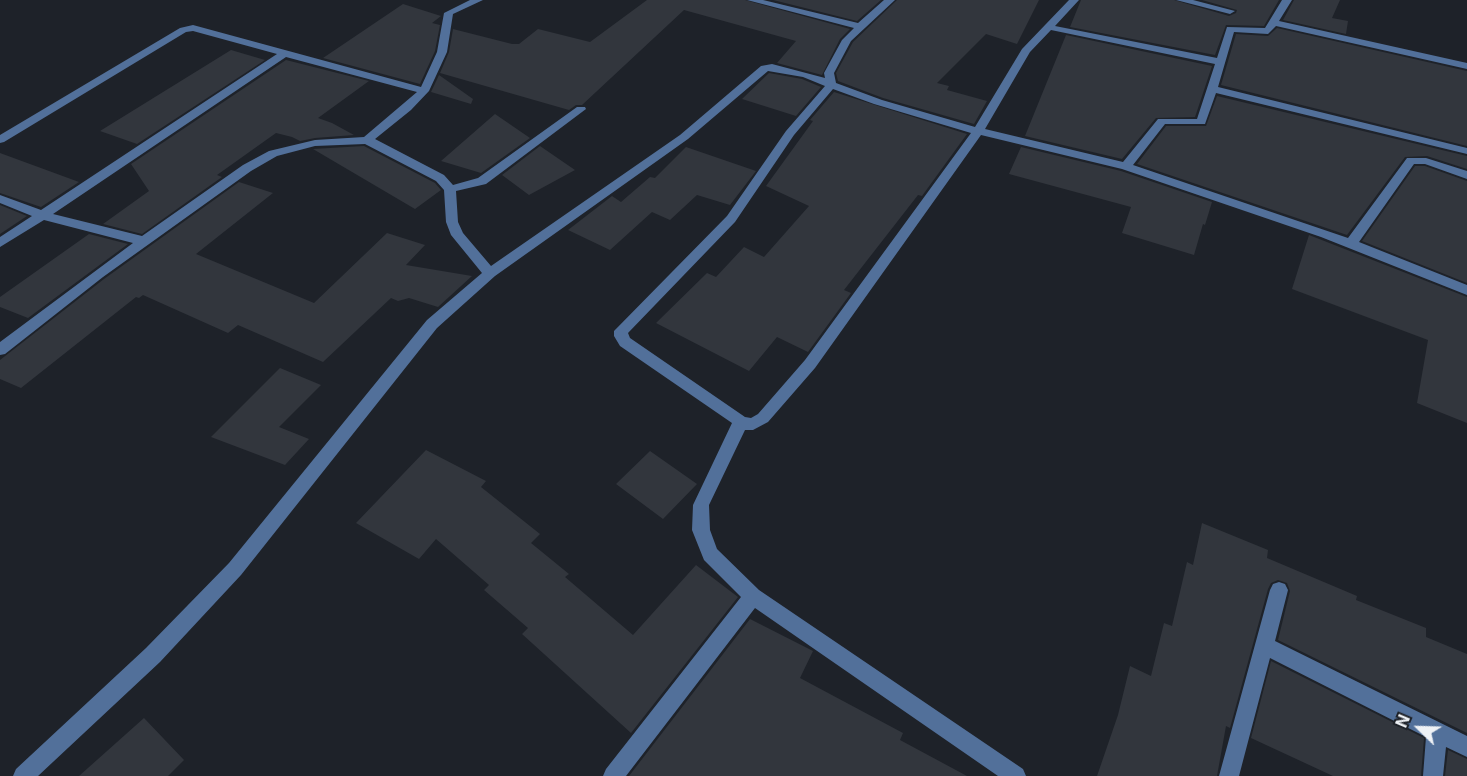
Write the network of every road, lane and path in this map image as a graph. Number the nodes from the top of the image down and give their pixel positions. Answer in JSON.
{"nodes":[{"id":1,"x":478,"y":0,"type":"edge"},
{"id":2,"x":752,"y":0,"type":"edge"},
{"id":3,"x":890,"y":0,"type":"edge"},
{"id":4,"x":1074,"y":0,"type":"edge"},
{"id":5,"x":1181,"y":0,"type":"edge"},
{"id":6,"x":1287,"y":0,"type":"edge"},
{"id":7,"x":1230,"y":11,"type":"dead end"},
{"id":8,"x":1273,"y":23,"type":"junction"},
{"id":9,"x":859,"y":26,"type":"junction"},
{"id":10,"x":1048,"y":27,"type":"junction"},
{"id":11,"x":285,"y":53,"type":"junction"},
{"id":12,"x":1221,"y":62,"type":"junction"},
{"id":13,"x":1467,"y":66,"type":"edge"},
{"id":14,"x":831,"y":85,"type":"junction"},
{"id":15,"x":1213,"y":89,"type":"junction"},
{"id":16,"x":424,"y":91,"type":"junction"},
{"id":17,"x":581,"y":109,"type":"dead end"},
{"id":18,"x":979,"y":130,"type":"junction"},
{"id":19,"x":0,"y":140,"type":"edge"},
{"id":20,"x":367,"y":140,"type":"junction"},
{"id":21,"x":1467,"y":151,"type":"edge"},
{"id":22,"x":1126,"y":166,"type":"junction"},
{"id":23,"x":1467,"y":175,"type":"edge"},
{"id":24,"x":450,"y":189,"type":"junction"},
{"id":25,"x":0,"y":199,"type":"edge"},
{"id":26,"x":42,"y":215,"type":"junction"},
{"id":27,"x":144,"y":241,"type":"junction"},
{"id":28,"x":0,"y":243,"type":"edge"},
{"id":29,"x":1351,"y":244,"type":"junction"},
{"id":30,"x":490,"y":273,"type":"junction"},
{"id":31,"x":1467,"y":290,"type":"edge"},
{"id":32,"x":0,"y":350,"type":"edge"},
{"id":33,"x":740,"y":423,"type":"junction"},
{"id":34,"x":1279,"y":590,"type":"dead end"},
{"id":35,"x":753,"y":596,"type":"junction"},
{"id":36,"x":1264,"y":645,"type":"junction"},
{"id":37,"x":1437,"y":732,"type":"junction"},
{"id":38,"x":1467,"y":747,"type":"edge"},
{"id":39,"x":23,"y":776,"type":"edge"},
{"id":40,"x":613,"y":776,"type":"edge"},
{"id":41,"x":1016,"y":776,"type":"edge"},
{"id":42,"x":1229,"y":776,"type":"edge"},
{"id":43,"x":1433,"y":776,"type":"edge"}],
"edges":[{"from":1,"to":16,"type":"street"},
{"from":2,"to":9,"type":"street"},
{"from":3,"to":9,"type":"street"},
{"from":4,"to":10,"type":"street"},
{"from":5,"to":7,"type":"street"},
{"from":6,"to":8,"type":"street"},
{"from":8,"to":12,"type":"street"},
{"from":8,"to":13,"type":"street"},
{"from":9,"to":14,"type":"street"},
{"from":10,"to":12,"type":"street"},
{"from":10,"to":18,"type":"street"},
{"from":11,"to":16,"type":"street"},
{"from":11,"to":19,"type":"street"},
{"from":11,"to":26,"type":"street"},
{"from":12,"to":15,"type":"street"},
{"from":14,"to":18,"type":"street"},
{"from":14,"to":30,"type":"street"},
{"from":14,"to":33,"type":"street"},
{"from":15,"to":21,"type":"street"},
{"from":15,"to":22,"type":"street"},
{"from":16,"to":20,"type":"street"},
{"from":17,"to":24,"type":"street"},
{"from":18,"to":22,"type":"street"},
{"from":18,"to":33,"type":"street"},
{"from":20,"to":24,"type":"street"},
{"from":20,"to":27,"type":"street"},
{"from":22,"to":29,"type":"street"},
{"from":23,"to":29,"type":"street"},
{"from":24,"to":30,"type":"street"},
{"from":25,"to":26,"type":"street"},
{"from":26,"to":27,"type":"street"},
{"from":26,"to":28,"type":"street"},
{"from":27,"to":32,"type":"street"},
{"from":29,"to":31,"type":"street"},
{"from":30,"to":39,"type":"street"},
{"from":33,"to":35,"type":"street"},
{"from":34,"to":36,"type":"street"},
{"from":35,"to":40,"type":"street"},
{"from":35,"to":41,"type":"street"},
{"from":36,"to":37,"type":"street"},
{"from":36,"to":42,"type":"street"},
{"from":37,"to":38,"type":"street"},
{"from":37,"to":43,"type":"street"}]}
